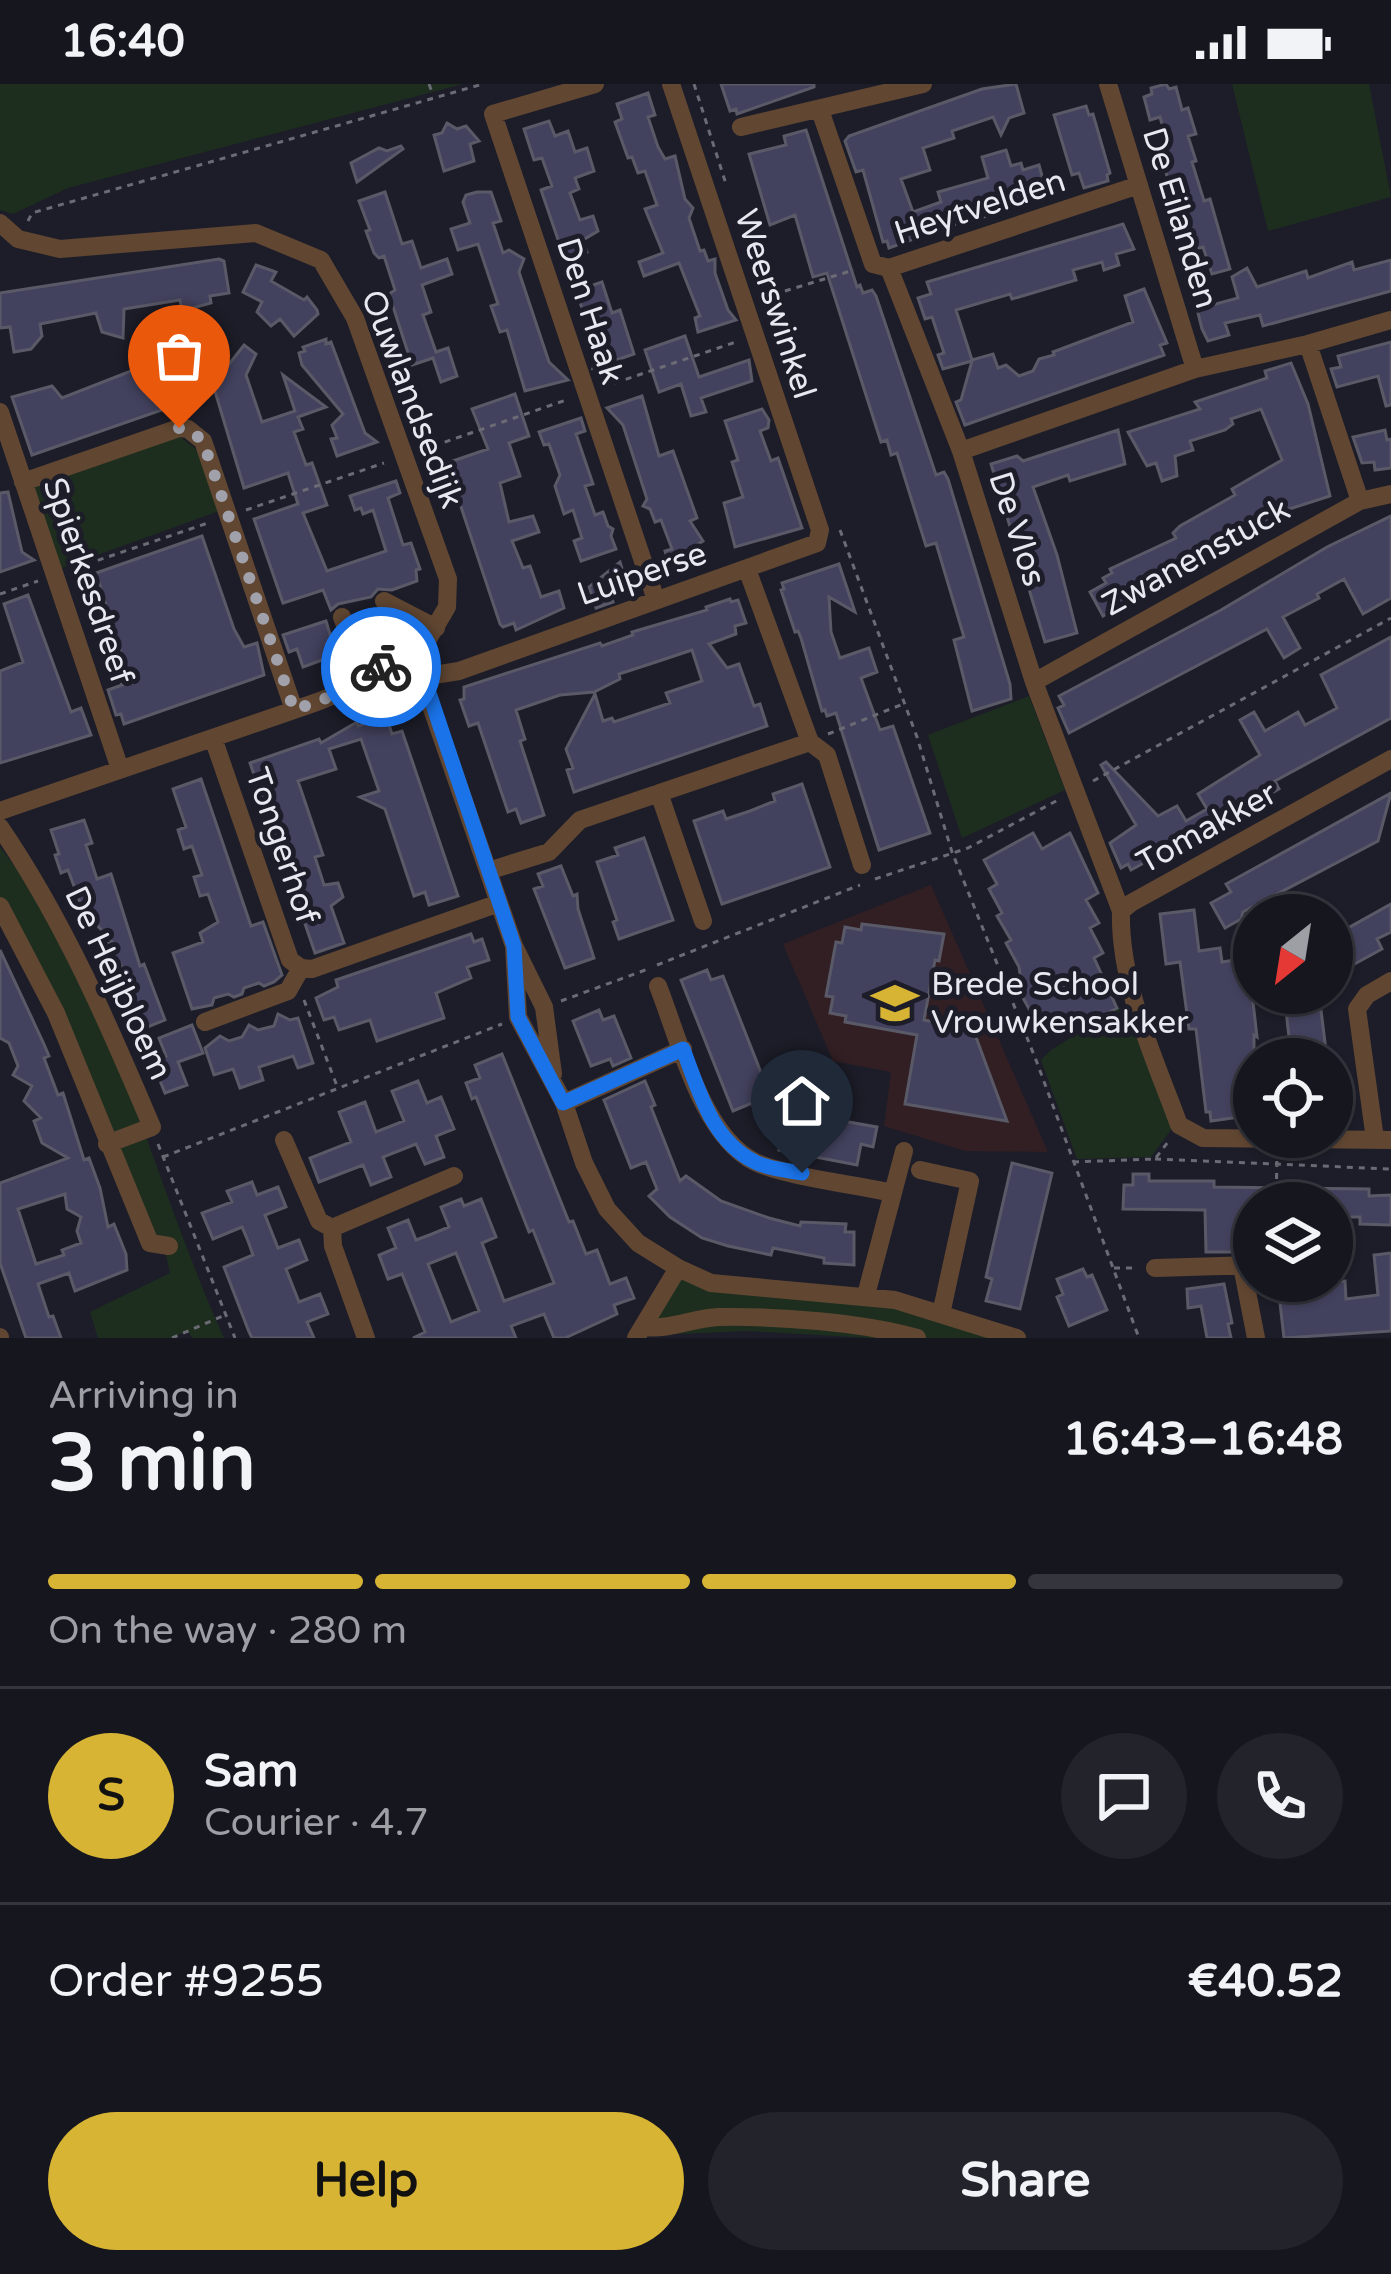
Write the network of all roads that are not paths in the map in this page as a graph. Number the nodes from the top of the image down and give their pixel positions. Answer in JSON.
{"nodes":[{"id":1,"x":595,"y":84,"type":"edge"},
{"id":2,"x":671,"y":84,"type":"edge"},
{"id":3,"x":923,"y":84,"type":"edge"},
{"id":4,"x":1107,"y":84,"type":"edge"},
{"id":5,"x":820,"y":110,"type":"junction"},
{"id":6,"x":741,"y":127,"type":"dead end"},
{"id":7,"x":1139,"y":185,"type":"junction"},
{"id":8,"x":0,"y":223,"type":"edge"},
{"id":9,"x":881,"y":266,"type":"junction"},
{"id":10,"x":1391,"y":320,"type":"edge"},
{"id":11,"x":1308,"y":344,"type":"junction"},
{"id":12,"x":1195,"y":369,"type":"junction"},
{"id":13,"x":0,"y":412,"type":"edge"},
{"id":14,"x":962,"y":451,"type":"junction"},
{"id":15,"x":23,"y":482,"type":"junction"},
{"id":16,"x":1391,"y":494,"type":"edge"},
{"id":17,"x":1360,"y":500,"type":"junction"},
{"id":18,"x":817,"y":543,"type":"joint"},
{"id":19,"x":747,"y":569,"type":"junction"},
{"id":20,"x":656,"y":600,"type":"junction"},
{"id":21,"x":384,"y":601,"type":"dead end"},
{"id":22,"x":342,"y":617,"type":"dead end"},
{"id":23,"x":436,"y":628,"type":"junction"},
{"id":24,"x":368,"y":672,"type":"junction"},
{"id":25,"x":416,"y":672,"type":"junction"},
{"id":26,"x":1034,"y":682,"type":"junction"},
{"id":27,"x":294,"y":710,"type":"junction"},
{"id":28,"x":214,"y":738,"type":"junction"},
{"id":29,"x":810,"y":742,"type":"junction"},
{"id":30,"x":1391,"y":760,"type":"edge"},
{"id":31,"x":120,"y":769,"type":"junction"},
{"id":32,"x":659,"y":793,"type":"junction"},
{"id":33,"x":0,"y":811,"type":"edge"},
{"id":34,"x":0,"y":827,"type":"edge"},
{"id":35,"x":862,"y":865,"type":"dead end"},
{"id":36,"x":488,"y":871,"type":"junction"},
{"id":37,"x":499,"y":903,"type":"junction"},
{"id":38,"x":0,"y":906,"type":"edge"},
{"id":39,"x":1121,"y":911,"type":"junction"},
{"id":40,"x":703,"y":921,"type":"dead end"},
{"id":41,"x":514,"y":946,"type":"junction"},
{"id":42,"x":299,"y":975,"type":"junction"},
{"id":43,"x":1391,"y":982,"type":"edge"},
{"id":44,"x":658,"y":986,"type":"dead end"},
{"id":45,"x":205,"y":1022,"type":"dead end"},
{"id":46,"x":683,"y":1049,"type":"junction"},
{"id":47,"x":559,"y":1094,"type":"junction"},
{"id":48,"x":1233,"y":1138,"type":"edge"},
{"id":49,"x":1353,"y":1139,"type":"edge"},
{"id":50,"x":284,"y":1140,"type":"dead end"},
{"id":51,"x":1383,"y":1140,"type":"edge"},
{"id":52,"x":107,"y":1144,"type":"junction"},
{"id":53,"x":904,"y":1151,"type":"dead end"},
{"id":54,"x":920,"y":1170,"type":"dead end"},
{"id":55,"x":454,"y":1176,"type":"dead end"},
{"id":56,"x":892,"y":1193,"type":"junction"},
{"id":57,"x":332,"y":1228,"type":"junction"},
{"id":58,"x":169,"y":1246,"type":"dead end"},
{"id":59,"x":1233,"y":1265,"type":"edge"},
{"id":60,"x":678,"y":1268,"type":"junction"},
{"id":61,"x":1154,"y":1268,"type":"road end"},
{"id":62,"x":866,"y":1295,"type":"junction"},
{"id":63,"x":1252,"y":1302,"type":"edge"},
{"id":64,"x":941,"y":1314,"type":"junction"},
{"id":65,"x":640,"y":1332,"type":"edge"},
{"id":66,"x":366,"y":1338,"type":"edge"},
{"id":67,"x":917,"y":1338,"type":"edge"},
{"id":68,"x":1017,"y":1338,"type":"edge"},
{"id":69,"x":1256,"y":1338,"type":"edge"}],
"edges":[{"from":1,"to":20,"type":"street","name":"Den Haak"},
{"from":2,"to":18,"type":"street","name":"Weerswinkel"},
{"from":3,"to":5,"type":"street"},
{"from":4,"to":7,"type":"street","name":"De Eilanden"},
{"from":5,"to":6,"type":"street"},
{"from":5,"to":9,"type":"street"},
{"from":7,"to":9,"type":"street","name":"Heytvelden"},
{"from":7,"to":12,"type":"street","name":"De Eilanden"},
{"from":8,"to":23,"type":"street","name":"Ouwlandsedijk"},
{"from":9,"to":14,"type":"street","name":"Heytvelden"},
{"from":10,"to":11,"type":"street","name":"De Vlos"},
{"from":11,"to":12,"type":"street","name":"De Vlos"},
{"from":11,"to":17,"type":"street"},
{"from":12,"to":14,"type":"street","name":"De Vlos"},
{"from":13,"to":15,"type":"street","name":"Spierkesdreef"},
{"from":14,"to":26,"type":"street","name":"De Vlos"},
{"from":15,"to":27,"type":"street"},
{"from":15,"to":31,"type":"street","name":"Spierkesdreef"},
{"from":16,"to":17,"type":"street","name":"Zwanenstuck"},
{"from":17,"to":26,"type":"street","name":"Zwanenstuck"},
{"from":18,"to":19,"type":"street","name":"Luiperse"},
{"from":19,"to":20,"type":"street","name":"Luiperse"},
{"from":19,"to":29,"type":"street"},
{"from":20,"to":25,"type":"street","name":"Luiperse"},
{"from":21,"to":23,"type":"street"},
{"from":22,"to":24,"type":"street"},
{"from":23,"to":25,"type":"street","name":"Ouwlandsedijk"},
{"from":24,"to":25,"type":"street","name":"Luiperse"},
{"from":24,"to":27,"type":"street"},
{"from":25,"to":36,"type":"street"},
{"from":26,"to":39,"type":"street","name":"De Vlos"},
{"from":27,"to":28,"type":"street"},
{"from":28,"to":31,"type":"street"},
{"from":28,"to":42,"type":"street","name":"Tongerhof"},
{"from":29,"to":32,"type":"street"},
{"from":29,"to":35,"type":"street"},
{"from":30,"to":39,"type":"street","name":"Tomakker"},
{"from":31,"to":33,"type":"street"},
{"from":32,"to":36,"type":"street"},
{"from":32,"to":40,"type":"street"},
{"from":34,"to":52,"type":"street","name":"De Heijbloem"},
{"from":36,"to":37,"type":"street"},
{"from":37,"to":41,"type":"street"},
{"from":37,"to":42,"type":"street","name":"Tongerhof"},
{"from":38,"to":52,"type":"street","name":"De Heijbloem"},
{"from":39,"to":48,"type":"street","name":"Tomakker"},
{"from":41,"to":47,"type":"street"},
{"from":41,"to":47,"type":"street"},
{"from":42,"to":45,"type":"street","name":"Tongerhof"},
{"from":43,"to":51,"type":"street"},
{"from":44,"to":46,"type":"street"},
{"from":46,"to":47,"type":"street"},
{"from":46,"to":56,"type":"street"},
{"from":47,"to":60,"type":"street"},
{"from":49,"to":51,"type":"street"},
{"from":50,"to":57,"type":"street"},
{"from":52,"to":58,"type":"street","name":"De Heijbloem"},
{"from":53,"to":56,"type":"street"},
{"from":54,"to":64,"type":"street"},
{"from":55,"to":57,"type":"street"},
{"from":56,"to":62,"type":"street"},
{"from":57,"to":66,"type":"street"},
{"from":59,"to":61,"type":"street"},
{"from":60,"to":62,"type":"street"},
{"from":60,"to":65,"type":"street"},
{"from":62,"to":64,"type":"street"},
{"from":63,"to":69,"type":"street"},
{"from":64,"to":68,"type":"street"},
{"from":65,"to":67,"type":"street"}]}
